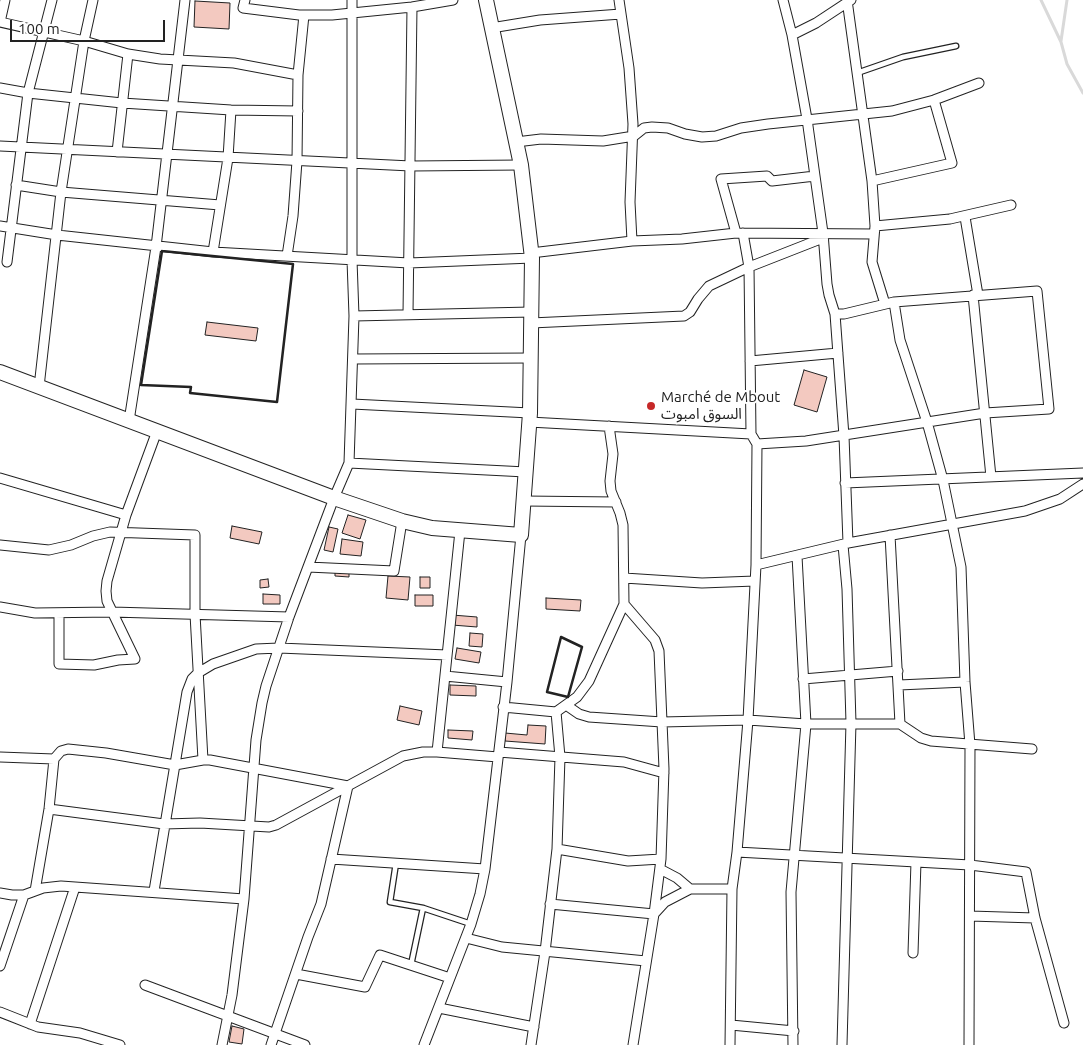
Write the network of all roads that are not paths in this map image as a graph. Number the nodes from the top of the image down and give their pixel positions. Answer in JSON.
{"nodes":[{"id":1,"x":5,"y":0,"type":"edge"},
{"id":2,"x":52,"y":0,"type":"edge"},
{"id":3,"x":93,"y":0,"type":"edge"},
{"id":4,"x":185,"y":0,"type":"edge"},
{"id":5,"x":244,"y":0,"type":"edge"},
{"id":6,"x":352,"y":0,"type":"edge"},
{"id":7,"x":453,"y":0,"type":"edge"},
{"id":8,"x":486,"y":0,"type":"edge"},
{"id":9,"x":619,"y":0,"type":"edge"},
{"id":10,"x":783,"y":0,"type":"edge"},
{"id":11,"x":849,"y":1,"type":"edge"},
{"id":12,"x":412,"y":7,"type":"junction"},
{"id":13,"x":353,"y":13,"type":"junction"},
{"id":14,"x":621,"y":14,"type":"junction"},
{"id":15,"x":304,"y":15,"type":"junction"},
{"id":16,"x":0,"y":22,"type":"edge"},
{"id":17,"x":492,"y":28,"type":"junction"},
{"id":18,"x":44,"y":32,"type":"junction"},
{"id":19,"x":792,"y":35,"type":"junction"},
{"id":20,"x":84,"y":41,"type":"junction"},
{"id":21,"x":956,"y":46,"type":"dead end"},
{"id":22,"x":128,"y":54,"type":"junction"},
{"id":23,"x":178,"y":60,"type":"junction"},
{"id":24,"x":857,"y":73,"type":"junction"},
{"id":25,"x":298,"y":75,"type":"junction"},
{"id":26,"x":979,"y":82,"type":"dead end"},
{"id":27,"x":0,"y":88,"type":"edge"},
{"id":28,"x":28,"y":93,"type":"junction"},
{"id":29,"x":75,"y":99,"type":"junction"},
{"id":30,"x":934,"y":100,"type":"junction"},
{"id":31,"x":122,"y":103,"type":"junction"},
{"id":32,"x":173,"y":106,"type":"junction"},
{"id":33,"x":231,"y":110,"type":"junction"},
{"id":34,"x":298,"y":111,"type":"junction"},
{"id":35,"x":862,"y":114,"type":"junction"},
{"id":36,"x":807,"y":119,"type":"junction"},
{"id":37,"x":634,"y":136,"type":"junction"},
{"id":38,"x":516,"y":142,"type":"junction"},
{"id":39,"x":0,"y":146,"type":"edge"},
{"id":40,"x":21,"y":148,"type":"junction"},
{"id":41,"x":68,"y":150,"type":"junction"},
{"id":42,"x":117,"y":152,"type":"junction"},
{"id":43,"x":167,"y":155,"type":"junction"},
{"id":44,"x":228,"y":158,"type":"junction"},
{"id":45,"x":297,"y":161,"type":"junction"},
{"id":46,"x":352,"y":163,"type":"junction"},
{"id":47,"x":521,"y":165,"type":"junction"},
{"id":48,"x":411,"y":166,"type":"junction"},
{"id":49,"x":815,"y":176,"type":"junction"},
{"id":50,"x":872,"y":181,"type":"junction"},
{"id":51,"x":16,"y":185,"type":"junction"},
{"id":52,"x":61,"y":192,"type":"junction"},
{"id":53,"x":161,"y":200,"type":"junction"},
{"id":54,"x":220,"y":205,"type":"junction"},
{"id":55,"x":1011,"y":205,"type":"dead end"},
{"id":56,"x":965,"y":217,"type":"junction"},
{"id":57,"x":0,"y":226,"type":"edge"},
{"id":58,"x":11,"y":228,"type":"junction"},
{"id":59,"x":875,"y":230,"type":"junction"},
{"id":60,"x":739,"y":233,"type":"junction"},
{"id":61,"x":56,"y":235,"type":"junction"},
{"id":62,"x":823,"y":235,"type":"junction"},
{"id":63,"x":632,"y":241,"type":"junction"},
{"id":64,"x":156,"y":246,"type":"junction"},
{"id":65,"x":213,"y":252,"type":"junction"},
{"id":66,"x":531,"y":255,"type":"junction"},
{"id":67,"x":287,"y":256,"type":"junction"},
{"id":68,"x":352,"y":260,"type":"junction"},
{"id":69,"x":7,"y":262,"type":"dead end"},
{"id":70,"x":409,"y":263,"type":"junction"},
{"id":71,"x":749,"y":267,"type":"junction"},
{"id":72,"x":975,"y":295,"type":"junction"},
{"id":73,"x":890,"y":303,"type":"junction"},
{"id":74,"x":408,"y":314,"type":"junction"},
{"id":75,"x":835,"y":314,"type":"junction"},
{"id":76,"x":354,"y":316,"type":"junction"},
{"id":77,"x":531,"y":318,"type":"junction"},
{"id":78,"x":838,"y":353,"type":"junction"},
{"id":79,"x":531,"y":358,"type":"junction"},
{"id":80,"x":354,"y":359,"type":"junction"},
{"id":81,"x":750,"y":361,"type":"junction"},
{"id":82,"x":0,"y":372,"type":"edge"},
{"id":83,"x":39,"y":387,"type":"junction"},
{"id":84,"x":352,"y":404,"type":"junction"},
{"id":85,"x":985,"y":413,"type":"junction"},
{"id":86,"x":530,"y":418,"type":"junction"},
{"id":87,"x":129,"y":421,"type":"junction"},
{"id":88,"x":927,"y":422,"type":"junction"},
{"id":89,"x":609,"y":426,"type":"junction"},
{"id":90,"x":156,"y":431,"type":"junction"},
{"id":91,"x":751,"y":434,"type":"junction"},
{"id":92,"x":844,"y":436,"type":"junction"},
{"id":93,"x":757,"y":444,"type":"junction"},
{"id":94,"x":349,"y":462,"type":"junction"},
{"id":95,"x":526,"y":472,"type":"junction"},
{"id":96,"x":1083,"y":473,"type":"edge"},
{"id":97,"x":991,"y":477,"type":"junction"},
{"id":98,"x":0,"y":478,"type":"edge"},
{"id":99,"x":943,"y":480,"type":"junction"},
{"id":100,"x":845,"y":483,"type":"junction"},
{"id":101,"x":1083,"y":484,"type":"edge"},
{"id":102,"x":334,"y":498,"type":"junction"},
{"id":103,"x":524,"y":501,"type":"junction"},
{"id":104,"x":616,"y":502,"type":"junction"},
{"id":105,"x":126,"y":515,"type":"junction"},
{"id":106,"x":402,"y":521,"type":"junction"},
{"id":107,"x":952,"y":524,"type":"junction"},
{"id":108,"x":460,"y":531,"type":"junction"},
{"id":109,"x":121,"y":533,"type":"junction"},
{"id":110,"x":521,"y":535,"type":"junction"},
{"id":111,"x":890,"y":535,"type":"junction"},
{"id":112,"x":845,"y":544,"type":"junction"},
{"id":113,"x":0,"y":545,"type":"edge"},
{"id":114,"x":797,"y":556,"type":"junction"},
{"id":115,"x":756,"y":565,"type":"junction"},
{"id":116,"x":308,"y":567,"type":"junction"},
{"id":117,"x":624,"y":578,"type":"junction"},
{"id":118,"x":755,"y":581,"type":"junction"},
{"id":119,"x":624,"y":604,"type":"junction"},
{"id":120,"x":0,"y":607,"type":"edge"},
{"id":121,"x":112,"y":612,"type":"junction"},
{"id":122,"x":59,"y":613,"type":"junction"},
{"id":123,"x":195,"y":614,"type":"junction"},
{"id":124,"x":289,"y":617,"type":"junction"},
{"id":125,"x":279,"y":648,"type":"junction"},
{"id":126,"x":447,"y":655,"type":"junction"},
{"id":127,"x":898,"y":671,"type":"junction"},
{"id":128,"x":198,"y":673,"type":"junction"},
{"id":129,"x":850,"y":675,"type":"junction"},
{"id":130,"x":445,"y":676,"type":"junction"},
{"id":131,"x":803,"y":679,"type":"junction"},
{"id":132,"x":507,"y":682,"type":"junction"},
{"id":133,"x":966,"y":682,"type":"junction"},
{"id":134,"x":898,"y":685,"type":"junction"},
{"id":135,"x":566,"y":705,"type":"junction"},
{"id":136,"x":503,"y":707,"type":"junction"},
{"id":137,"x":556,"y":712,"type":"junction"},
{"id":138,"x":748,"y":720,"type":"junction"},
{"id":139,"x":662,"y":722,"type":"junction"},
{"id":140,"x":851,"y":723,"type":"junction"},
{"id":141,"x":806,"y":724,"type":"junction"},
{"id":142,"x":900,"y":724,"type":"junction"},
{"id":143,"x":970,"y":745,"type":"junction"},
{"id":144,"x":1032,"y":749,"type":"dead end"},
{"id":145,"x":437,"y":752,"type":"junction"},
{"id":146,"x":498,"y":755,"type":"junction"},
{"id":147,"x":0,"y":757,"type":"edge"},
{"id":148,"x":560,"y":757,"type":"junction"},
{"id":149,"x":54,"y":759,"type":"junction"},
{"id":150,"x":203,"y":760,"type":"junction"},
{"id":151,"x":175,"y":765,"type":"junction"},
{"id":152,"x":255,"y":769,"type":"junction"},
{"id":153,"x":664,"y":773,"type":"junction"},
{"id":154,"x":348,"y":786,"type":"junction"},
{"id":155,"x":49,"y":809,"type":"junction"},
{"id":156,"x":164,"y":824,"type":"junction"},
{"id":157,"x":250,"y":826,"type":"junction"},
{"id":158,"x":557,"y":849,"type":"junction"},
{"id":159,"x":737,"y":852,"type":"junction"},
{"id":160,"x":794,"y":855,"type":"junction"},
{"id":161,"x":848,"y":858,"type":"junction"},
{"id":162,"x":331,"y":859,"type":"junction"},
{"id":163,"x":661,"y":859,"type":"junction"},
{"id":164,"x":916,"y":862,"type":"junction"},
{"id":165,"x":396,"y":863,"type":"junction"},
{"id":166,"x":970,"y":866,"type":"junction"},
{"id":167,"x":486,"y":869,"type":"junction"},
{"id":168,"x":660,"y":869,"type":"junction"},
{"id":169,"x":74,"y":887,"type":"junction"},
{"id":170,"x":690,"y":889,"type":"junction"},
{"id":171,"x":732,"y":889,"type":"junction"},
{"id":172,"x":35,"y":891,"type":"junction"},
{"id":173,"x":154,"y":891,"type":"junction"},
{"id":174,"x":0,"y":893,"type":"edge"},
{"id":175,"x":24,"y":896,"type":"junction"},
{"id":176,"x":244,"y":899,"type":"junction"},
{"id":177,"x":550,"y":904,"type":"junction"},
{"id":178,"x":423,"y":908,"type":"junction"},
{"id":179,"x":654,"y":914,"type":"junction"},
{"id":180,"x":970,"y":916,"type":"junction"},
{"id":181,"x":1035,"y":918,"type":"junction"},
{"id":182,"x":471,"y":924,"type":"junction"},
{"id":183,"x":466,"y":938,"type":"junction"},
{"id":184,"x":545,"y":952,"type":"junction"},
{"id":185,"x":913,"y":953,"type":"dead end"},
{"id":186,"x":646,"y":961,"type":"junction"},
{"id":187,"x":411,"y":965,"type":"junction"},
{"id":188,"x":0,"y":966,"type":"edge"},
{"id":189,"x":296,"y":974,"type":"junction"},
{"id":190,"x":450,"y":978,"type":"junction"},
{"id":191,"x":145,"y":985,"type":"dead end"},
{"id":192,"x":439,"y":1008,"type":"junction"},
{"id":193,"x":0,"y":1012,"type":"edge"},
{"id":194,"x":229,"y":1016,"type":"junction"},
{"id":195,"x":1064,"y":1023,"type":"dead end"},
{"id":196,"x":30,"y":1024,"type":"junction"},
{"id":197,"x":731,"y":1025,"type":"junction"},
{"id":198,"x":534,"y":1027,"type":"junction"},
{"id":199,"x":794,"y":1031,"type":"junction"},
{"id":200,"x":274,"y":1034,"type":"junction"},
{"id":201,"x":120,"y":1045,"type":"edge"},
{"id":202,"x":222,"y":1045,"type":"edge"},
{"id":203,"x":271,"y":1045,"type":"edge"},
{"id":204,"x":305,"y":1045,"type":"edge"},
{"id":205,"x":424,"y":1045,"type":"edge"},
{"id":206,"x":531,"y":1045,"type":"edge"},
{"id":207,"x":633,"y":1045,"type":"edge"},
{"id":208,"x":730,"y":1045,"type":"edge"},
{"id":209,"x":793,"y":1045,"type":"edge"},
{"id":210,"x":842,"y":1045,"type":"edge"},
{"id":211,"x":969,"y":1045,"type":"edge"}],
"edges":[{"from":1,"to":16,"type":"street"},
{"from":2,"to":18,"type":"street"},
{"from":3,"to":20,"type":"street"},
{"from":4,"to":23,"type":"street"},
{"from":5,"to":15,"type":"street"},
{"from":6,"to":13,"type":"street"},
{"from":7,"to":12,"type":"street"},
{"from":8,"to":17,"type":"main road"},
{"from":9,"to":14,"type":"street"},
{"from":10,"to":19,"type":"street"},
{"from":11,"to":19,"type":"street"},
{"from":11,"to":24,"type":"street"},
{"from":12,"to":13,"type":"street"},
{"from":12,"to":48,"type":"street"},
{"from":13,"to":15,"type":"street"},
{"from":13,"to":46,"type":"street"},
{"from":14,"to":17,"type":"street"},
{"from":14,"to":37,"type":"street"},
{"from":15,"to":25,"type":"street"},
{"from":16,"to":18,"type":"street"},
{"from":17,"to":38,"type":"main road"},
{"from":18,"to":20,"type":"street"},
{"from":18,"to":28,"type":"street"},
{"from":19,"to":36,"type":"street"},
{"from":20,"to":22,"type":"street"},
{"from":20,"to":29,"type":"street"},
{"from":21,"to":24,"type":"lane"},
{"from":22,"to":23,"type":"street"},
{"from":22,"to":31,"type":"street"},
{"from":23,"to":25,"type":"street"},
{"from":23,"to":32,"type":"street"},
{"from":24,"to":35,"type":"street"},
{"from":25,"to":34,"type":"street"},
{"from":26,"to":30,"type":"street"},
{"from":27,"to":28,"type":"street"},
{"from":28,"to":29,"type":"street"},
{"from":28,"to":40,"type":"street"},
{"from":29,"to":31,"type":"street"},
{"from":29,"to":41,"type":"street"},
{"from":30,"to":35,"type":"street"},
{"from":30,"to":50,"type":"street"},
{"from":31,"to":32,"type":"street"},
{"from":31,"to":42,"type":"street"},
{"from":32,"to":33,"type":"street"},
{"from":32,"to":43,"type":"street"},
{"from":33,"to":34,"type":"street"},
{"from":33,"to":44,"type":"street"},
{"from":34,"to":45,"type":"street"},
{"from":35,"to":36,"type":"street"},
{"from":35,"to":50,"type":"street"},
{"from":36,"to":37,"type":"street"},
{"from":36,"to":49,"type":"street"},
{"from":37,"to":38,"type":"street"},
{"from":37,"to":63,"type":"street"},
{"from":38,"to":47,"type":"main road"},
{"from":39,"to":40,"type":"street"},
{"from":40,"to":41,"type":"street"},
{"from":40,"to":51,"type":"street"},
{"from":41,"to":42,"type":"street"},
{"from":41,"to":52,"type":"street"},
{"from":42,"to":43,"type":"street"},
{"from":43,"to":44,"type":"street"},
{"from":43,"to":53,"type":"street"},
{"from":44,"to":45,"type":"street"},
{"from":44,"to":54,"type":"street"},
{"from":45,"to":46,"type":"street"},
{"from":45,"to":67,"type":"street"},
{"from":46,"to":48,"type":"street"},
{"from":46,"to":68,"type":"street"},
{"from":47,"to":48,"type":"street"},
{"from":47,"to":66,"type":"main road"},
{"from":48,"to":70,"type":"street"},
{"from":49,"to":60,"type":"street"},
{"from":49,"to":62,"type":"street"},
{"from":50,"to":59,"type":"street"},
{"from":51,"to":52,"type":"street"},
{"from":51,"to":58,"type":"street"},
{"from":52,"to":53,"type":"street"},
{"from":52,"to":61,"type":"street"},
{"from":53,"to":54,"type":"street"},
{"from":53,"to":64,"type":"street"},
{"from":54,"to":65,"type":"street"},
{"from":55,"to":56,"type":"street"},
{"from":56,"to":59,"type":"street"},
{"from":56,"to":72,"type":"street"},
{"from":57,"to":58,"type":"street"},
{"from":58,"to":61,"type":"street"},
{"from":58,"to":69,"type":"street"},
{"from":59,"to":62,"type":"street"},
{"from":59,"to":73,"type":"street"},
{"from":60,"to":62,"type":"street"},
{"from":60,"to":63,"type":"street"},
{"from":60,"to":71,"type":"street"},
{"from":61,"to":64,"type":"street"},
{"from":61,"to":83,"type":"street"},
{"from":62,"to":71,"type":"street"},
{"from":62,"to":75,"type":"street"},
{"from":63,"to":66,"type":"street"},
{"from":64,"to":65,"type":"street"},
{"from":64,"to":87,"type":"street"},
{"from":65,"to":67,"type":"street"},
{"from":66,"to":70,"type":"street"},
{"from":66,"to":77,"type":"main road"},
{"from":67,"to":68,"type":"street"},
{"from":68,"to":70,"type":"street"},
{"from":68,"to":76,"type":"street"},
{"from":70,"to":74,"type":"street"},
{"from":71,"to":77,"type":"street"},
{"from":71,"to":81,"type":"street"},
{"from":72,"to":73,"type":"street"},
{"from":72,"to":85,"type":"street"},
{"from":72,"to":85,"type":"street"},
{"from":73,"to":75,"type":"street"},
{"from":73,"to":88,"type":"street"},
{"from":74,"to":76,"type":"street"},
{"from":74,"to":77,"type":"street"},
{"from":75,"to":78,"type":"street"},
{"from":76,"to":80,"type":"street"},
{"from":77,"to":79,"type":"main road"},
{"from":78,"to":81,"type":"street"},
{"from":78,"to":92,"type":"street"},
{"from":79,"to":80,"type":"street"},
{"from":79,"to":86,"type":"main road"},
{"from":80,"to":84,"type":"street"},
{"from":81,"to":91,"type":"street"},
{"from":82,"to":83,"type":"main road"},
{"from":83,"to":87,"type":"main road"},
{"from":84,"to":86,"type":"street"},
{"from":84,"to":94,"type":"street"},
{"from":85,"to":88,"type":"street"},
{"from":85,"to":97,"type":"street"},
{"from":86,"to":89,"type":"street"},
{"from":86,"to":95,"type":"main road"},
{"from":87,"to":90,"type":"main road"},
{"from":88,"to":92,"type":"street"},
{"from":88,"to":99,"type":"street"},
{"from":89,"to":91,"type":"street"},
{"from":89,"to":104,"type":"street"},
{"from":90,"to":102,"type":"main road"},
{"from":90,"to":105,"type":"street"},
{"from":91,"to":93,"type":"street"},
{"from":92,"to":93,"type":"street"},
{"from":92,"to":100,"type":"street"},
{"from":93,"to":115,"type":"street"},
{"from":94,"to":95,"type":"street"},
{"from":94,"to":102,"type":"street"},
{"from":95,"to":103,"type":"main road"},
{"from":96,"to":97,"type":"street"},
{"from":97,"to":99,"type":"street"},
{"from":98,"to":105,"type":"street"},
{"from":99,"to":100,"type":"street"},
{"from":99,"to":107,"type":"street"},
{"from":100,"to":112,"type":"street"},
{"from":101,"to":107,"type":"street"},
{"from":102,"to":106,"type":"main road"},
{"from":102,"to":116,"type":"street"},
{"from":103,"to":104,"type":"street"},
{"from":103,"to":110,"type":"main road"},
{"from":104,"to":117,"type":"street"},
{"from":105,"to":109,"type":"street"},
{"from":106,"to":108,"type":"main road"},
{"from":106,"to":116,"type":"street"},
{"from":107,"to":111,"type":"street"},
{"from":107,"to":133,"type":"street"},
{"from":108,"to":110,"type":"main road"},
{"from":108,"to":126,"type":"street"},
{"from":109,"to":113,"type":"street"},
{"from":109,"to":121,"type":"street"},
{"from":109,"to":123,"type":"street"},
{"from":110,"to":132,"type":"street"},
{"from":111,"to":112,"type":"street"},
{"from":111,"to":127,"type":"street"},
{"from":112,"to":114,"type":"street"},
{"from":112,"to":129,"type":"street"},
{"from":114,"to":115,"type":"street"},
{"from":114,"to":131,"type":"street"},
{"from":115,"to":118,"type":"street"},
{"from":116,"to":124,"type":"street"},
{"from":117,"to":118,"type":"street"},
{"from":117,"to":119,"type":"street"},
{"from":118,"to":138,"type":"street"},
{"from":119,"to":135,"type":"street"},
{"from":119,"to":139,"type":"street"},
{"from":120,"to":122,"type":"street"},
{"from":121,"to":122,"type":"street"},
{"from":121,"to":122,"type":"street"},
{"from":121,"to":123,"type":"street"},
{"from":123,"to":124,"type":"street"},
{"from":123,"to":128,"type":"street"},
{"from":124,"to":125,"type":"street"},
{"from":125,"to":126,"type":"street"},
{"from":125,"to":128,"type":"street"},
{"from":125,"to":152,"type":"street"},
{"from":126,"to":130,"type":"street"},
{"from":127,"to":129,"type":"street"},
{"from":127,"to":134,"type":"street"},
{"from":128,"to":150,"type":"street"},
{"from":128,"to":151,"type":"street"},
{"from":129,"to":131,"type":"street"},
{"from":129,"to":140,"type":"street"},
{"from":130,"to":132,"type":"street"},
{"from":130,"to":145,"type":"street"},
{"from":131,"to":141,"type":"street"},
{"from":132,"to":136,"type":"street"},
{"from":133,"to":134,"type":"street"},
{"from":133,"to":143,"type":"street"},
{"from":134,"to":142,"type":"street"},
{"from":135,"to":137,"type":"street"},
{"from":135,"to":139,"type":"street"},
{"from":136,"to":137,"type":"street"},
{"from":136,"to":146,"type":"street"},
{"from":137,"to":148,"type":"street"},
{"from":138,"to":139,"type":"street"},
{"from":138,"to":141,"type":"street"},
{"from":138,"to":159,"type":"street"},
{"from":139,"to":153,"type":"street"},
{"from":140,"to":141,"type":"street"},
{"from":140,"to":142,"type":"street"},
{"from":140,"to":161,"type":"street"},
{"from":141,"to":160,"type":"street"},
{"from":142,"to":143,"type":"street"},
{"from":143,"to":144,"type":"street"},
{"from":143,"to":166,"type":"street"},
{"from":145,"to":146,"type":"street"},
{"from":145,"to":154,"type":"street"},
{"from":146,"to":148,"type":"street"},
{"from":146,"to":167,"type":"street"},
{"from":147,"to":149,"type":"street"},
{"from":148,"to":153,"type":"street"},
{"from":148,"to":158,"type":"street"},
{"from":149,"to":151,"type":"street"},
{"from":149,"to":155,"type":"street"},
{"from":150,"to":151,"type":"street"},
{"from":150,"to":152,"type":"street"},
{"from":151,"to":156,"type":"street"},
{"from":152,"to":154,"type":"street"},
{"from":152,"to":157,"type":"street"},
{"from":153,"to":163,"type":"street"},
{"from":154,"to":157,"type":"street"},
{"from":154,"to":162,"type":"street"},
{"from":155,"to":156,"type":"street"},
{"from":155,"to":172,"type":"street"},
{"from":156,"to":157,"type":"street"},
{"from":156,"to":173,"type":"street"},
{"from":157,"to":176,"type":"street"},
{"from":158,"to":163,"type":"street"},
{"from":158,"to":177,"type":"street"},
{"from":159,"to":160,"type":"street"},
{"from":159,"to":171,"type":"street"},
{"from":160,"to":161,"type":"street"},
{"from":160,"to":199,"type":"street"},
{"from":161,"to":164,"type":"street"},
{"from":161,"to":210,"type":"street"},
{"from":162,"to":165,"type":"street"},
{"from":162,"to":189,"type":"street"},
{"from":163,"to":168,"type":"street"},
{"from":164,"to":166,"type":"street"},
{"from":164,"to":185,"type":"street"},
{"from":165,"to":167,"type":"street"},
{"from":165,"to":178,"type":"lane"},
{"from":166,"to":180,"type":"street"},
{"from":166,"to":181,"type":"street"},
{"from":167,"to":182,"type":"street"},
{"from":168,"to":170,"type":"street"},
{"from":168,"to":179,"type":"street"},
{"from":169,"to":172,"type":"street"},
{"from":169,"to":173,"type":"street"},
{"from":169,"to":196,"type":"street"},
{"from":170,"to":171,"type":"street"},
{"from":170,"to":179,"type":"street"},
{"from":171,"to":197,"type":"street"},
{"from":172,"to":175,"type":"street"},
{"from":173,"to":176,"type":"street"},
{"from":174,"to":175,"type":"street"},
{"from":175,"to":188,"type":"street"},
{"from":176,"to":194,"type":"street"},
{"from":177,"to":179,"type":"street"},
{"from":177,"to":184,"type":"street"},
{"from":178,"to":182,"type":"lane"},
{"from":178,"to":187,"type":"lane"},
{"from":179,"to":186,"type":"street"},
{"from":180,"to":181,"type":"street"},
{"from":180,"to":211,"type":"street"},
{"from":181,"to":195,"type":"street"},
{"from":182,"to":183,"type":"street"},
{"from":183,"to":184,"type":"street"},
{"from":183,"to":190,"type":"street"},
{"from":184,"to":186,"type":"street"},
{"from":184,"to":198,"type":"street"},
{"from":186,"to":207,"type":"street"},
{"from":187,"to":189,"type":"street"},
{"from":187,"to":190,"type":"street"},
{"from":189,"to":200,"type":"street"},
{"from":190,"to":192,"type":"street"},
{"from":191,"to":194,"type":"street"},
{"from":192,"to":198,"type":"street"},
{"from":192,"to":205,"type":"street"},
{"from":193,"to":196,"type":"street"},
{"from":194,"to":200,"type":"street"},
{"from":194,"to":202,"type":"street"},
{"from":196,"to":201,"type":"street"},
{"from":197,"to":199,"type":"street"},
{"from":197,"to":208,"type":"street"},
{"from":198,"to":206,"type":"street"},
{"from":199,"to":209,"type":"street"},
{"from":200,"to":203,"type":"street"},
{"from":200,"to":204,"type":"street"}]}
